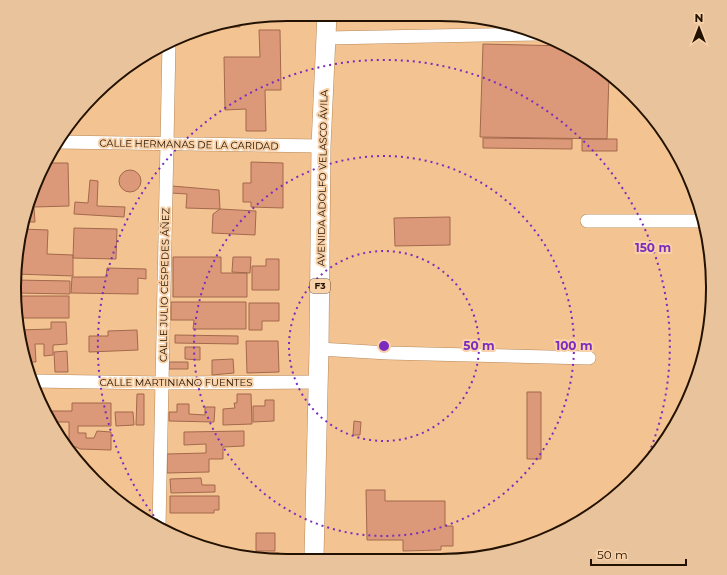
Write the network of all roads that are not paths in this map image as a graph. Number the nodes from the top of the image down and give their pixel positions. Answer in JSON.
{"nodes":[{"id":1,"x":326,"y":21,"type":"edge"},
{"id":2,"x":523,"y":34,"type":"edge"},
{"id":3,"x":326,"y":38,"type":"junction"},
{"id":4,"x":169,"y":49,"type":"edge"},
{"id":5,"x":64,"y":142,"type":"edge"},
{"id":6,"x":167,"y":143,"type":"junction"},
{"id":7,"x":321,"y":146,"type":"junction"},
{"id":8,"x":587,"y":221,"type":"dead end"},
{"id":9,"x":697,"y":221,"type":"edge"},
{"id":10,"x":319,"y":350,"type":"junction"},
{"id":11,"x":589,"y":358,"type":"dead end"},
{"id":12,"x":38,"y":381,"type":"edge"},
{"id":13,"x":318,"y":382,"type":"junction"},
{"id":14,"x":162,"y":383,"type":"junction"},
{"id":15,"x":159,"y":521,"type":"edge"},
{"id":16,"x":314,"y":554,"type":"edge"}],
"edges":[{"from":1,"to":3,"type":"highway","name":"AVENIDA ADOLFO VELASCO ÁVILA","number":"F3"},
{"from":2,"to":3,"type":"street"},
{"from":3,"to":7,"type":"highway","name":"AVENIDA ADOLFO VELASCO ÁVILA","number":"F3"},
{"from":4,"to":6,"type":"street","name":"CALLE JULIO CÉSPEDES ÁÑEZ"},
{"from":5,"to":6,"type":"street","name":"CALLE HERMANAS DE LA CARIDAD"},
{"from":6,"to":7,"type":"street","name":"CALLE HERMANAS DE LA CARIDAD"},
{"from":6,"to":14,"type":"street","name":"CALLE JULIO CÉSPEDES ÁÑEZ"},
{"from":7,"to":10,"type":"highway","name":"AVENIDA ADOLFO VELASCO ÁVILA","number":"F3"},
{"from":8,"to":9,"type":"street"},
{"from":10,"to":11,"type":"street"},
{"from":10,"to":13,"type":"highway","name":"AVENIDA ADOLFO VELASCO ÁVILA","number":"F3"},
{"from":12,"to":14,"type":"street","name":"CALLE MARTINIANO FUENTES"},
{"from":13,"to":14,"type":"street","name":"CALLE MARTINIANO FUENTES"},
{"from":13,"to":16,"type":"highway","name":"AVENIDA ADOLFO VELASCO ÁVILA","number":"F3"},
{"from":14,"to":15,"type":"street","name":"CALLE JULIO CÉSPEDES ÁÑEZ"}]}
